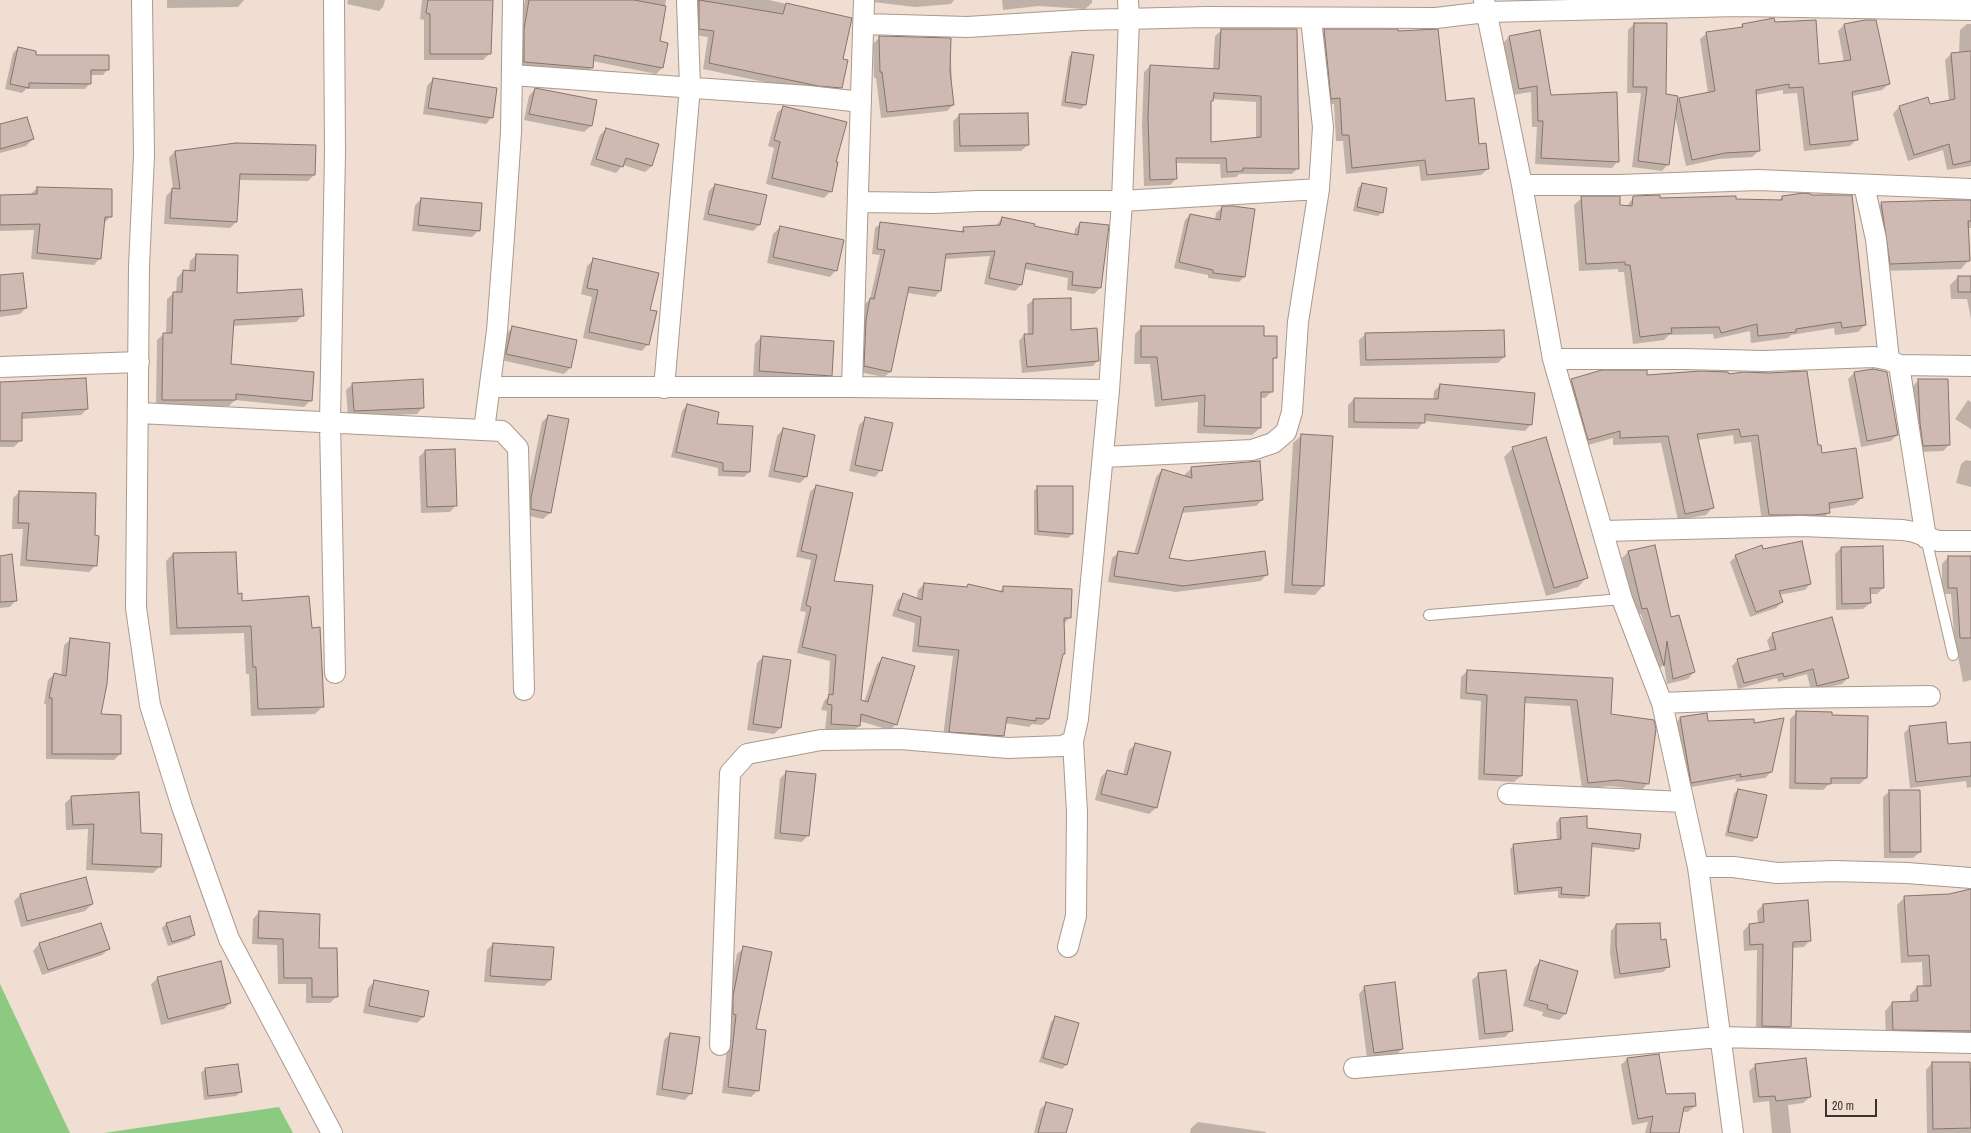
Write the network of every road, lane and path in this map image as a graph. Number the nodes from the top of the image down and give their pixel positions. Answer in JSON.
{"nodes":[{"id":1,"x":142,"y":0,"type":"edge"},
{"id":2,"x":334,"y":0,"type":"edge"},
{"id":3,"x":513,"y":0,"type":"edge"},
{"id":4,"x":688,"y":0,"type":"edge"},
{"id":5,"x":864,"y":0,"type":"edge"},
{"id":6,"x":1485,"y":6,"type":"edge"},
{"id":7,"x":1128,"y":9,"type":"edge"},
{"id":8,"x":1971,"y":10,"type":"edge"},
{"id":9,"x":1311,"y":19,"type":"junction"},
{"id":10,"x":864,"y":24,"type":"junction"},
{"id":11,"x":512,"y":74,"type":"junction"},
{"id":12,"x":690,"y":87,"type":"junction"},
{"id":13,"x":861,"y":102,"type":"junction"},
{"id":14,"x":1864,"y":184,"type":"junction"},
{"id":15,"x":1522,"y":185,"type":"junction"},
{"id":16,"x":1319,"y":189,"type":"junction"},
{"id":17,"x":1971,"y":189,"type":"edge"},
{"id":18,"x":1122,"y":201,"type":"junction"},
{"id":19,"x":858,"y":202,"type":"junction"},
{"id":20,"x":1553,"y":359,"type":"junction"},
{"id":21,"x":138,"y":362,"type":"junction"},
{"id":22,"x":1894,"y":363,"type":"junction"},
{"id":23,"x":1971,"y":366,"type":"edge"},
{"id":24,"x":0,"y":367,"type":"edge"},
{"id":25,"x":490,"y":387,"type":"junction"},
{"id":26,"x":852,"y":387,"type":"junction"},
{"id":27,"x":664,"y":388,"type":"junction"},
{"id":28,"x":1109,"y":390,"type":"junction"},
{"id":29,"x":139,"y":413,"type":"junction"},
{"id":30,"x":330,"y":422,"type":"junction"},
{"id":31,"x":484,"y":430,"type":"junction"},
{"id":32,"x":1103,"y":457,"type":"junction"},
{"id":33,"x":1604,"y":532,"type":"junction"},
{"id":34,"x":1926,"y":538,"type":"junction"},
{"id":35,"x":1971,"y":541,"type":"edge"},
{"id":36,"x":1622,"y":599,"type":"junction"},
{"id":37,"x":1430,"y":615,"type":"dead end"},
{"id":38,"x":1952,"y":655,"type":"dead end"},
{"id":39,"x":335,"y":673,"type":"dead end"},
{"id":40,"x":524,"y":690,"type":"dead end"},
{"id":41,"x":1930,"y":696,"type":"dead end"},
{"id":42,"x":1662,"y":703,"type":"junction"},
{"id":43,"x":1073,"y":741,"type":"junction"},
{"id":44,"x":1508,"y":794,"type":"dead end"},
{"id":45,"x":1684,"y":802,"type":"junction"},
{"id":46,"x":1698,"y":867,"type":"junction"},
{"id":47,"x":1971,"y":878,"type":"edge"},
{"id":48,"x":1068,"y":947,"type":"dead end"},
{"id":49,"x":1720,"y":1037,"type":"junction"},
{"id":50,"x":1971,"y":1043,"type":"edge"},
{"id":51,"x":720,"y":1045,"type":"dead end"},
{"id":52,"x":1354,"y":1068,"type":"dead end"},
{"id":53,"x":332,"y":1133,"type":"edge"},
{"id":54,"x":1733,"y":1133,"type":"edge"}],
"edges":[{"from":1,"to":21,"type":"street"},
{"from":2,"to":30,"type":"street"},
{"from":3,"to":11,"type":"street"},
{"from":4,"to":12,"type":"street"},
{"from":5,"to":10,"type":"street"},
{"from":6,"to":8,"type":"street"},
{"from":6,"to":9,"type":"street"},
{"from":6,"to":15,"type":"street"},
{"from":7,"to":9,"type":"street"},
{"from":7,"to":10,"type":"street"},
{"from":7,"to":18,"type":"street"},
{"from":9,"to":16,"type":"street"},
{"from":10,"to":13,"type":"street"},
{"from":11,"to":12,"type":"street"},
{"from":11,"to":25,"type":"street"},
{"from":12,"to":13,"type":"street"},
{"from":12,"to":27,"type":"street"},
{"from":13,"to":19,"type":"street"},
{"from":14,"to":15,"type":"street"},
{"from":14,"to":17,"type":"street"},
{"from":14,"to":22,"type":"street"},
{"from":15,"to":20,"type":"street"},
{"from":16,"to":18,"type":"street"},
{"from":16,"to":32,"type":"street"},
{"from":18,"to":19,"type":"street"},
{"from":18,"to":28,"type":"street"},
{"from":19,"to":26,"type":"street"},
{"from":20,"to":22,"type":"street"},
{"from":20,"to":33,"type":"street"},
{"from":21,"to":24,"type":"street"},
{"from":21,"to":29,"type":"street"},
{"from":22,"to":23,"type":"street"},
{"from":22,"to":34,"type":"street"},
{"from":25,"to":27,"type":"street"},
{"from":25,"to":31,"type":"street"},
{"from":26,"to":27,"type":"street"},
{"from":26,"to":28,"type":"street"},
{"from":28,"to":32,"type":"street"},
{"from":29,"to":30,"type":"street"},
{"from":29,"to":53,"type":"street"},
{"from":30,"to":31,"type":"street"},
{"from":30,"to":39,"type":"street"},
{"from":31,"to":40,"type":"street"},
{"from":32,"to":43,"type":"street"},
{"from":33,"to":34,"type":"street"},
{"from":33,"to":36,"type":"street"},
{"from":34,"to":35,"type":"street"},
{"from":34,"to":38,"type":"lane"},
{"from":36,"to":37,"type":"lane"},
{"from":36,"to":42,"type":"street"},
{"from":41,"to":42,"type":"street"},
{"from":42,"to":45,"type":"street"},
{"from":43,"to":48,"type":"street"},
{"from":43,"to":51,"type":"street"},
{"from":44,"to":45,"type":"street"},
{"from":45,"to":46,"type":"street"},
{"from":46,"to":47,"type":"street"},
{"from":46,"to":49,"type":"street"},
{"from":49,"to":50,"type":"street"},
{"from":49,"to":52,"type":"street"},
{"from":49,"to":54,"type":"street"}]}
